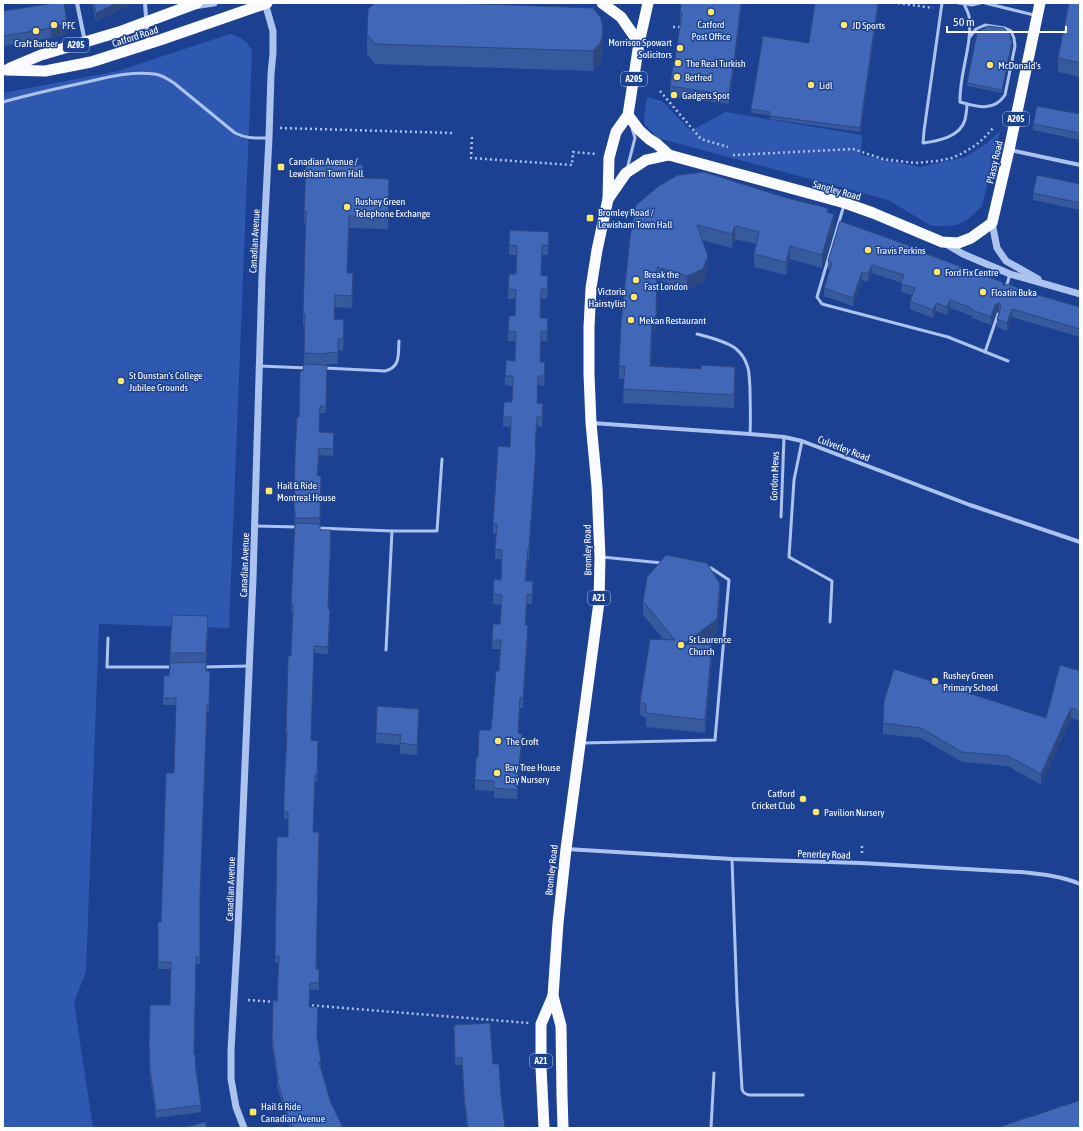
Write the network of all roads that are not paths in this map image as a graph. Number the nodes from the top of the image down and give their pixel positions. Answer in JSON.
{"nodes":[{"id":1,"x":77,"y":3,"type":"edge"},
{"id":2,"x":145,"y":3,"type":"edge"},
{"id":3,"x":214,"y":3,"type":"edge"},
{"id":4,"x":265,"y":3,"type":"edge"},
{"id":5,"x":602,"y":3,"type":"edge"},
{"id":6,"x":648,"y":3,"type":"edge"},
{"id":7,"x":942,"y":3,"type":"edge"},
{"id":8,"x":959,"y":3,"type":"edge"},
{"id":9,"x":980,"y":3,"type":"edge"},
{"id":10,"x":985,"y":3,"type":"edge"},
{"id":11,"x":1040,"y":3,"type":"edge"},
{"id":12,"x":964,"y":4,"type":"junction"},
{"id":13,"x":192,"y":5,"type":"edge"},
{"id":14,"x":1038,"y":16,"type":"junction"},
{"id":15,"x":147,"y":23,"type":"junction"},
{"id":16,"x":969,"y":38,"type":"junction"},
{"id":17,"x":85,"y":42,"type":"junction"},
{"id":18,"x":639,"y":43,"type":"junction"},
{"id":19,"x":148,"y":44,"type":"junction"},
{"id":20,"x":5,"y":70,"type":"edge"},
{"id":21,"x":3,"y":102,"type":"edge"},
{"id":22,"x":968,"y":104,"type":"junction"},
{"id":23,"x":628,"y":115,"type":"junction"},
{"id":24,"x":269,"y":138,"type":"junction"},
{"id":25,"x":1009,"y":150,"type":"junction"},
{"id":26,"x":669,"y":155,"type":"junction"},
{"id":27,"x":1080,"y":165,"type":"edge"},
{"id":28,"x":626,"y":173,"type":"junction"},
{"id":29,"x":608,"y":199,"type":"junction"},
{"id":30,"x":845,"y":203,"type":"junction"},
{"id":31,"x":992,"y":223,"type":"junction"},
{"id":32,"x":942,"y":242,"type":"junction"},
{"id":33,"x":1010,"y":274,"type":"junction"},
{"id":34,"x":1047,"y":284,"type":"junction"},
{"id":35,"x":1005,"y":291,"type":"edge"},
{"id":36,"x":1080,"y":294,"type":"edge"},
{"id":37,"x":998,"y":314,"type":"edge"},
{"id":38,"x":697,"y":334,"type":"dead end"},
{"id":39,"x":399,"y":341,"type":"dead end"},
{"id":40,"x":985,"y":352,"type":"junction"},
{"id":41,"x":1008,"y":361,"type":"dead end"},
{"id":42,"x":259,"y":366,"type":"junction"},
{"id":43,"x":308,"y":368,"type":"edge"},
{"id":44,"x":323,"y":368,"type":"edge"},
{"id":45,"x":591,"y":423,"type":"junction"},
{"id":46,"x":750,"y":434,"type":"junction"},
{"id":47,"x":784,"y":437,"type":"junction"},
{"id":48,"x":802,"y":441,"type":"junction"},
{"id":49,"x":442,"y":459,"type":"dead end"},
{"id":50,"x":781,"y":517,"type":"dead end"},
{"id":51,"x":255,"y":526,"type":"junction"},
{"id":52,"x":301,"y":528,"type":"edge"},
{"id":53,"x":316,"y":528,"type":"edge"},
{"id":54,"x":392,"y":531,"type":"junction"},
{"id":55,"x":1080,"y":542,"type":"edge"},
{"id":56,"x":600,"y":557,"type":"junction"},
{"id":57,"x":667,"y":564,"type":"edge"},
{"id":58,"x":704,"y":568,"type":"edge"},
{"id":59,"x":830,"y":622,"type":"dead end"},
{"id":60,"x":108,"y":638,"type":"dead end"},
{"id":61,"x":386,"y":650,"type":"dead end"},
{"id":62,"x":250,"y":666,"type":"junction"},
{"id":63,"x":177,"y":667,"type":"edge"},
{"id":64,"x":200,"y":667,"type":"edge"},
{"id":65,"x":580,"y":743,"type":"junction"},
{"id":66,"x":566,"y":849,"type":"junction"},
{"id":67,"x":732,"y":859,"type":"junction"},
{"id":68,"x":1080,"y":884,"type":"edge"},
{"id":69,"x":553,"y":996,"type":"junction"},
{"id":70,"x":714,"y":1073,"type":"dead end"},
{"id":71,"x":803,"y":1095,"type":"dead end"},
{"id":72,"x":244,"y":1128,"type":"edge"},
{"id":73,"x":544,"y":1128,"type":"edge"},
{"id":74,"x":563,"y":1128,"type":"edge"},
{"id":75,"x":711,"y":1128,"type":"edge"}],
"edges":[{"from":1,"to":17,"type":"street"},
{"from":2,"to":15,"type":"street"},
{"from":3,"to":13,"type":"street"},
{"from":4,"to":19,"type":"highway","name":"Catford Road","number":"A205"},
{"from":4,"to":24,"type":"street","name":"Canadian Avenue"},
{"from":5,"to":18,"type":"highway"},
{"from":6,"to":18,"type":"highway","number":"A205"},
{"from":7,"to":22,"type":"lane"},
{"from":8,"to":12,"type":"lane"},
{"from":9,"to":12,"type":"lane"},
{"from":10,"to":14,"type":"lane"},
{"from":11,"to":14,"type":"highway","name":"Plassy Road","number":"A205"},
{"from":12,"to":16,"type":"lane"},
{"from":13,"to":15,"type":"highway","name":"Catford Road","number":"A205"},
{"from":14,"to":25,"type":"highway","name":"Plassy Road","number":"A205"},
{"from":15,"to":17,"type":"highway","name":"Catford Road","number":"A205"},
{"from":15,"to":19,"type":"street"},
{"from":16,"to":22,"type":"lane"},
{"from":16,"to":22,"type":"lane"},
{"from":17,"to":20,"type":"highway","name":"Catford Road","number":"A205"},
{"from":18,"to":23,"type":"highway","number":"A205"},
{"from":19,"to":20,"type":"highway","name":"Catford Road","number":"A205"},
{"from":21,"to":24,"type":"lane"},
{"from":23,"to":26,"type":"highway","name":"Sangley Road"},
{"from":23,"to":28,"type":"lane"},
{"from":23,"to":29,"type":"highway","name":"Bromley Road","number":"A21"},
{"from":24,"to":42,"type":"street","name":"Canadian Avenue"},
{"from":25,"to":27,"type":"street"},
{"from":25,"to":31,"type":"highway","name":"Plassy Road","number":"A205"},
{"from":26,"to":28,"type":"highway","name":"Bromley Road","number":"A21"},
{"from":26,"to":30,"type":"highway","name":"Sangley Road"},
{"from":28,"to":29,"type":"highway","name":"Bromley Road","number":"A21"},
{"from":29,"to":45,"type":"highway","name":"Bromley Road","number":"A21"},
{"from":30,"to":32,"type":"highway","name":"Sangley Road"},
{"from":30,"to":40,"type":"lane"},
{"from":31,"to":32,"type":"highway"},
{"from":31,"to":34,"type":"street","name":"Sangley Road"},
{"from":32,"to":33,"type":"street","name":"Sangley Road"},
{"from":33,"to":34,"type":"street","name":"Sangley Road"},
{"from":33,"to":35,"type":"lane"},
{"from":34,"to":36,"type":"street","name":"Sangley Road"},
{"from":37,"to":40,"type":"lane"},
{"from":38,"to":46,"type":"lane"},
{"from":39,"to":44,"type":"lane"},
{"from":40,"to":41,"type":"lane"},
{"from":42,"to":43,"type":"lane"},
{"from":42,"to":51,"type":"street","name":"Canadian Avenue"},
{"from":45,"to":46,"type":"street","name":"Culverley Road"},
{"from":45,"to":56,"type":"highway","name":"Bromley Road","number":"A21"},
{"from":46,"to":47,"type":"street","name":"Culverley Road"},
{"from":47,"to":48,"type":"street","name":"Culverley Road"},
{"from":47,"to":50,"type":"lane","name":"Gordon Mews"},
{"from":48,"to":55,"type":"street","name":"Culverley Road"},
{"from":48,"to":59,"type":"lane"},
{"from":49,"to":54,"type":"lane"},
{"from":51,"to":52,"type":"lane"},
{"from":51,"to":62,"type":"street","name":"Canadian Avenue"},
{"from":53,"to":54,"type":"lane"},
{"from":54,"to":61,"type":"lane"},
{"from":56,"to":57,"type":"lane"},
{"from":56,"to":65,"type":"highway","name":"Bromley Road","number":"A21"},
{"from":58,"to":65,"type":"lane"},
{"from":60,"to":63,"type":"lane"},
{"from":62,"to":64,"type":"lane"},
{"from":62,"to":72,"type":"street","name":"Canadian Avenue"},
{"from":65,"to":66,"type":"highway","name":"Bromley Road","number":"A21"},
{"from":66,"to":67,"type":"street","name":"Penerley Road"},
{"from":66,"to":69,"type":"highway","name":"Bromley Road","number":"A21"},
{"from":67,"to":68,"type":"street","name":"Penerley Road"},
{"from":67,"to":71,"type":"lane"},
{"from":69,"to":73,"type":"highway","name":"Bromley Road","number":"A21"},
{"from":69,"to":74,"type":"highway","name":"Bromley Road","number":"A21"},
{"from":70,"to":75,"type":"lane"}]}
